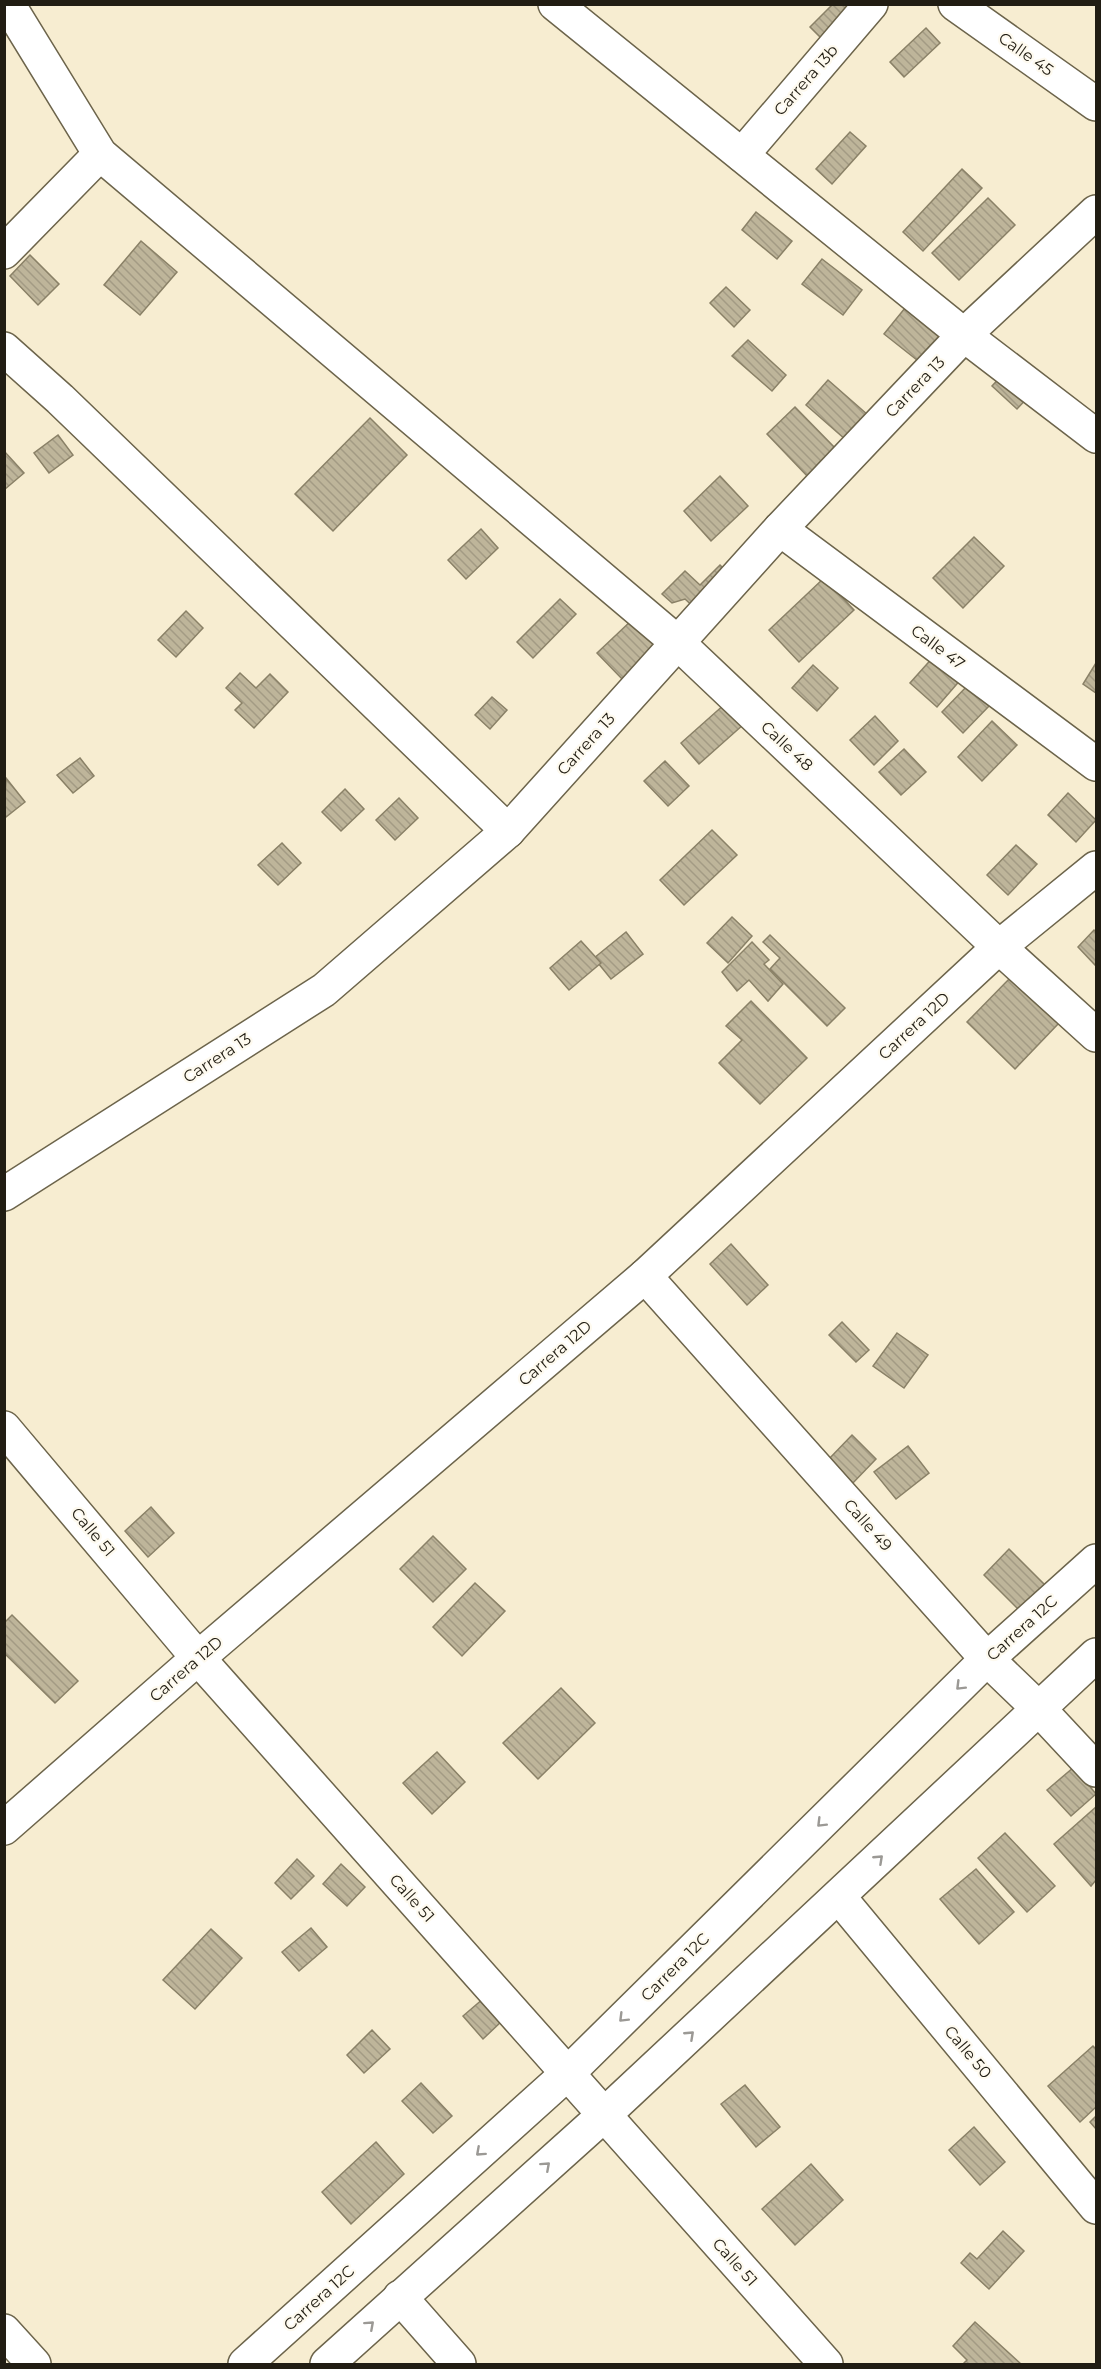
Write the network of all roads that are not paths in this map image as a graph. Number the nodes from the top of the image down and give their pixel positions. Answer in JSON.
{"nodes":[{"id":1,"x":8,"y":4,"type":"edge"},
{"id":2,"x":555,"y":4,"type":"edge"},
{"id":3,"x":871,"y":4,"type":"edge"},
{"id":4,"x":955,"y":4,"type":"edge"},
{"id":5,"x":1096,"y":104,"type":"edge"},
{"id":6,"x":100,"y":154,"type":"junction"},
{"id":7,"x":742,"y":155,"type":"junction"},
{"id":8,"x":1096,"y":212,"type":"edge"},
{"id":9,"x":4,"y":252,"type":"edge"},
{"id":10,"x":964,"y":335,"type":"junction"},
{"id":11,"x":4,"y":349,"type":"edge"},
{"id":12,"x":1096,"y":436,"type":"edge"},
{"id":13,"x":780,"y":529,"type":"junction"},
{"id":14,"x":677,"y":642,"type":"junction"},
{"id":15,"x":1096,"y":764,"type":"edge"},
{"id":16,"x":508,"y":831,"type":"junction"},
{"id":17,"x":1096,"y":868,"type":"edge"},
{"id":18,"x":999,"y":947,"type":"junction"},
{"id":19,"x":1096,"y":1035,"type":"edge"},
{"id":20,"x":4,"y":1194,"type":"edge"},
{"id":21,"x":645,"y":1276,"type":"junction"},
{"id":22,"x":4,"y":1428,"type":"edge"},
{"id":23,"x":1096,"y":1561,"type":"edge"},
{"id":24,"x":1096,"y":1655,"type":"edge"},
{"id":25,"x":198,"y":1658,"type":"junction"},
{"id":26,"x":987,"y":1659,"type":"junction"},
{"id":27,"x":1040,"y":1709,"type":"junction"},
{"id":28,"x":1096,"y":1770,"type":"edge"},
{"id":29,"x":4,"y":1828,"type":"edge"},
{"id":30,"x":839,"y":1897,"type":"junction"},
{"id":31,"x":568,"y":2073,"type":"junction"},
{"id":32,"x":604,"y":2115,"type":"junction"},
{"id":33,"x":1096,"y":2207,"type":"edge"},
{"id":34,"x":400,"y":2297,"type":"junction"},
{"id":35,"x":4,"y":2331,"type":"edge"},
{"id":36,"x":34,"y":2364,"type":"edge"},
{"id":37,"x":245,"y":2364,"type":"edge"},
{"id":38,"x":327,"y":2364,"type":"edge"},
{"id":39,"x":459,"y":2364,"type":"edge"},
{"id":40,"x":826,"y":2364,"type":"edge"}],
"edges":[{"from":1,"to":6,"type":"street","name":"Calle 48"},
{"from":2,"to":7,"type":"street"},
{"from":3,"to":7,"type":"street","name":"Carrera 13b"},
{"from":4,"to":5,"type":"street","name":"Calle 45"},
{"from":6,"to":9,"type":"street"},
{"from":6,"to":14,"type":"street","name":"Calle 48"},
{"from":7,"to":10,"type":"street"},
{"from":8,"to":10,"type":"street","name":"Carrera 13"},
{"from":10,"to":12,"type":"street"},
{"from":10,"to":13,"type":"street","name":"Carrera 13"},
{"from":11,"to":16,"type":"street"},
{"from":13,"to":14,"type":"street","name":"Carrera 13"},
{"from":13,"to":15,"type":"street","name":"Calle 47"},
{"from":14,"to":16,"type":"street","name":"Carrera 13"},
{"from":14,"to":18,"type":"street","name":"Calle 48"},
{"from":16,"to":20,"type":"street","name":"Carrera 13"},
{"from":17,"to":18,"type":"street","name":"Carrera 12D"},
{"from":18,"to":19,"type":"street","name":"Calle 48"},
{"from":18,"to":21,"type":"street","name":"Carrera 12D"},
{"from":21,"to":25,"type":"street","name":"Carrera 12D"},
{"from":21,"to":26,"type":"street","name":"Calle 49"},
{"from":22,"to":25,"type":"street","name":"Calle 51"},
{"from":23,"to":26,"type":"street","name":"Carrera 12C"},
{"from":24,"to":27,"type":"street"},
{"from":25,"to":29,"type":"street","name":"Carrera 12D"},
{"from":25,"to":31,"type":"street","name":"Calle 51"},
{"from":26,"to":27,"type":"street","name":"Calle 49"},
{"from":26,"to":31,"type":"street","name":"Carrera 12C","one_way":true},
{"from":27,"to":28,"type":"street","name":"Calle 49"},
{"from":30,"to":27,"type":"street","one_way":true},
{"from":32,"to":30,"type":"street","one_way":true},
{"from":30,"to":33,"type":"street","name":"Calle 50"},
{"from":31,"to":32,"type":"street","name":"Calle 51"},
{"from":31,"to":37,"type":"street","name":"Carrera 12C","one_way":true},
{"from":34,"to":32,"type":"street","one_way":true},
{"from":32,"to":40,"type":"street","name":"Calle 51"},
{"from":38,"to":34,"type":"street","one_way":true},
{"from":34,"to":39,"type":"street"},
{"from":35,"to":36,"type":"street"}]}
